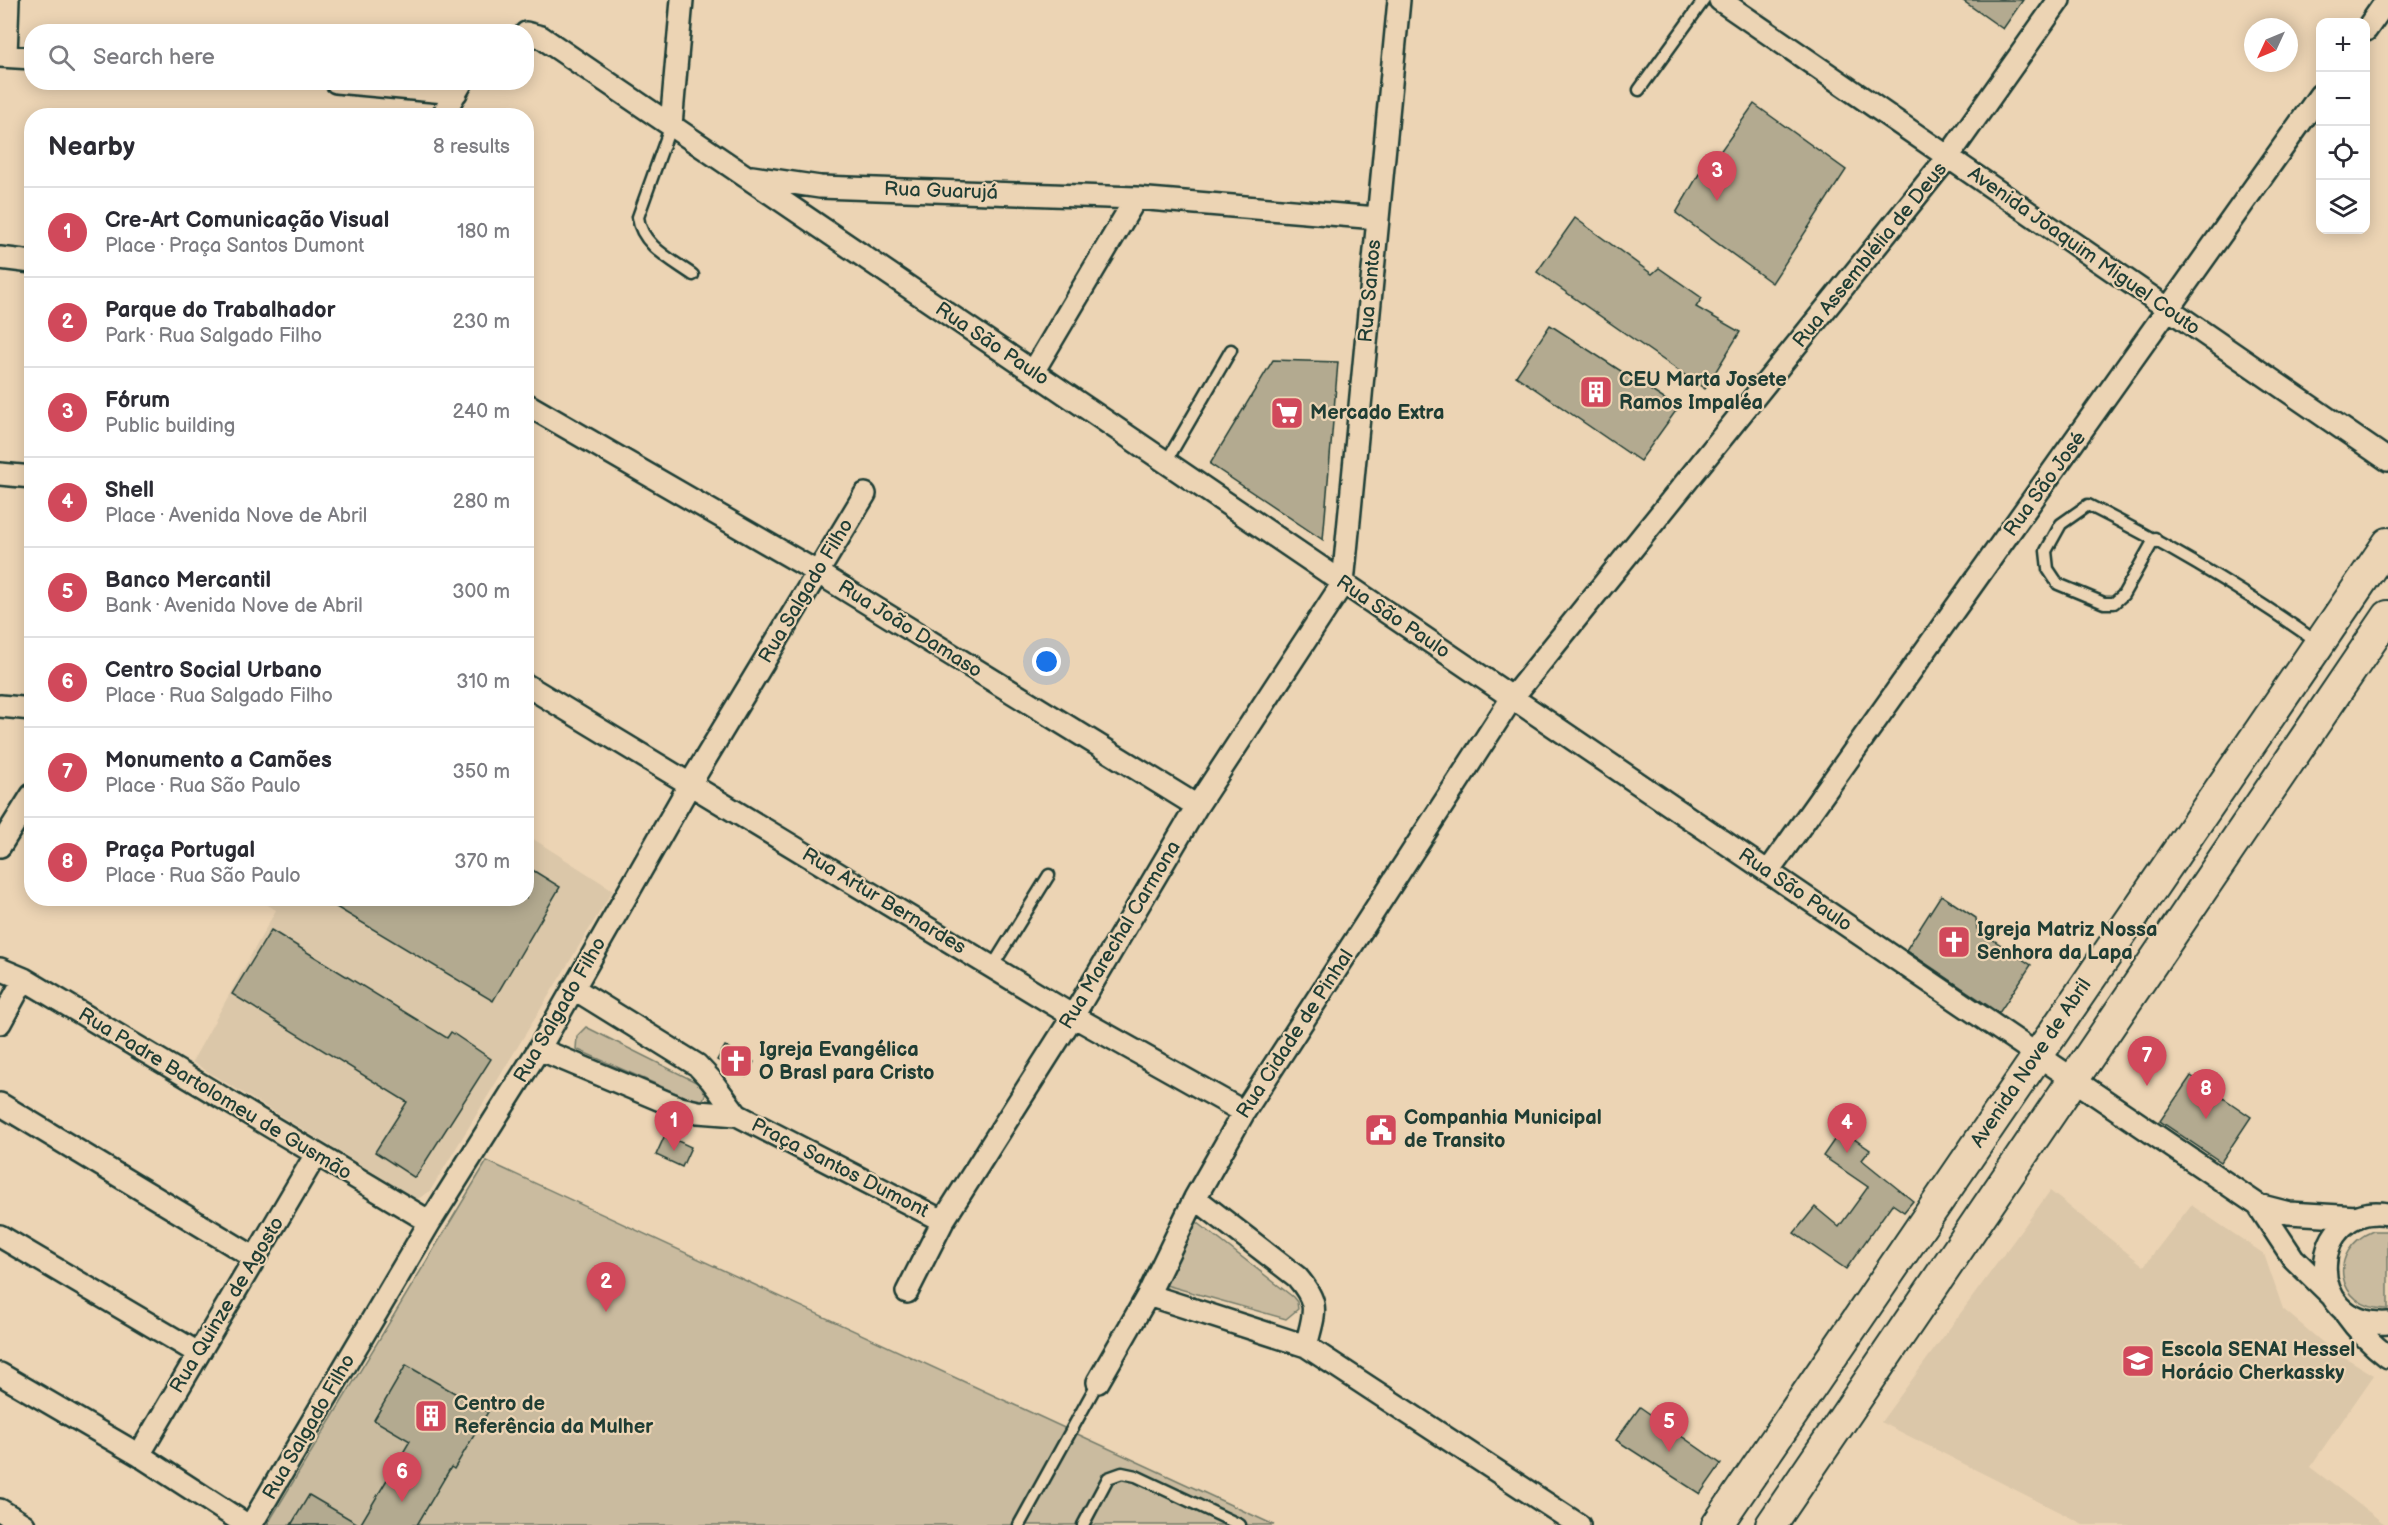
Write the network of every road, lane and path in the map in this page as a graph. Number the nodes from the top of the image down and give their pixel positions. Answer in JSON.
{"nodes":[{"id":1,"x":8,"y":0,"type":"edge"},
{"id":2,"x":682,"y":0,"type":"edge"},
{"id":3,"x":1399,"y":0,"type":"edge"},
{"id":4,"x":1704,"y":0,"type":"edge"},
{"id":5,"x":1720,"y":0,"type":"edge"},
{"id":6,"x":2059,"y":0,"type":"edge"},
{"id":7,"x":2387,"y":0,"type":"edge"},
{"id":8,"x":2370,"y":24,"type":"edge"},
{"id":9,"x":534,"y":35,"type":"edge"},
{"id":10,"x":3,"y":56,"type":"edge"},
{"id":11,"x":24,"y":57,"type":"edge"},
{"id":12,"x":458,"y":90,"type":"edge"},
{"id":13,"x":1639,"y":90,"type":"dead end"},
{"id":14,"x":2316,"y":100,"type":"edge"},
{"id":15,"x":447,"y":108,"type":"edge"},
{"id":16,"x":671,"y":125,"type":"junction"},
{"id":17,"x":1948,"y":157,"type":"junction"},
{"id":18,"x":746,"y":176,"type":"junction"},
{"id":19,"x":1136,"y":198,"type":"junction"},
{"id":20,"x":1377,"y":218,"type":"junction"},
{"id":21,"x":0,"y":258,"type":"edge"},
{"id":22,"x":24,"y":261,"type":"edge"},
{"id":23,"x":693,"y":275,"type":"dead end"},
{"id":24,"x":2170,"y":310,"type":"junction"},
{"id":25,"x":1231,"y":351,"type":"dead end"},
{"id":26,"x":1033,"y":372,"type":"junction"},
{"id":27,"x":534,"y":409,"type":"edge"},
{"id":28,"x":2388,"y":460,"type":"edge"},
{"id":29,"x":1166,"y":462,"type":"junction"},
{"id":30,"x":0,"y":474,"type":"edge"},
{"id":31,"x":24,"y":476,"type":"edge"},
{"id":32,"x":865,"y":494,"type":"dead end"},
{"id":33,"x":2155,"y":538,"type":"junction"},
{"id":34,"x":2388,"y":543,"type":"edge"},
{"id":35,"x":817,"y":572,"type":"junction"},
{"id":36,"x":1343,"y":583,"type":"junction"},
{"id":37,"x":2388,"y":616,"type":"edge"},
{"id":38,"x":2319,"y":644,"type":"junction"},
{"id":39,"x":534,"y":690,"type":"edge"},
{"id":40,"x":1512,"y":698,"type":"junction"},
{"id":41,"x":0,"y":706,"type":"edge"},
{"id":42,"x":24,"y":708,"type":"edge"},
{"id":43,"x":690,"y":784,"type":"junction"},
{"id":44,"x":1197,"y":806,"type":"junction"},
{"id":45,"x":24,"y":808,"type":"edge"},
{"id":46,"x":0,"y":846,"type":"edge"},
{"id":47,"x":1768,"y":872,"type":"junction"},
{"id":48,"x":1049,"y":875,"type":"dead end"},
{"id":49,"x":992,"y":967,"type":"junction"},
{"id":50,"x":0,"y":969,"type":"edge"},
{"id":51,"x":24,"y":979,"type":"junction"},
{"id":52,"x":573,"y":988,"type":"junction"},
{"id":53,"x":1073,"y":1016,"type":"junction"},
{"id":54,"x":0,"y":1023,"type":"edge"},
{"id":55,"x":539,"y":1049,"type":"junction"},
{"id":56,"x":2037,"y":1055,"type":"junction"},
{"id":57,"x":2073,"y":1079,"type":"junction"},
{"id":58,"x":0,"y":1104,"type":"edge"},
{"id":59,"x":1244,"y":1112,"type":"junction"},
{"id":60,"x":737,"y":1115,"type":"junction"},
{"id":61,"x":315,"y":1155,"type":"junction"},
{"id":62,"x":1195,"y":1198,"type":"junction"},
{"id":63,"x":2258,"y":1205,"type":"junction"},
{"id":64,"x":2386,"y":1211,"type":"edge"},
{"id":65,"x":2357,"y":1217,"type":"junction"},
{"id":66,"x":943,"y":1221,"type":"junction"},
{"id":67,"x":430,"y":1222,"type":"junction"},
{"id":68,"x":0,"y":1236,"type":"edge"},
{"id":69,"x":255,"y":1258,"type":"junction"},
{"id":70,"x":907,"y":1292,"type":"dead end"},
{"id":71,"x":1148,"y":1295,"type":"junction"},
{"id":72,"x":2338,"y":1303,"type":"junction"},
{"id":73,"x":2388,"y":1323,"type":"edge"},
{"id":74,"x":1306,"y":1346,"type":"junction"},
{"id":75,"x":198,"y":1353,"type":"junction"},
{"id":76,"x":2388,"y":1357,"type":"edge"},
{"id":77,"x":0,"y":1374,"type":"edge"},
{"id":78,"x":1098,"y":1382,"type":"joint"},
{"id":79,"x":138,"y":1455,"type":"junction"},
{"id":80,"x":0,"y":1510,"type":"edge"},
{"id":81,"x":24,"y":1525,"type":"edge"},
{"id":82,"x":249,"y":1525,"type":"edge"},
{"id":83,"x":1019,"y":1525,"type":"edge"},
{"id":84,"x":1083,"y":1525,"type":"edge"},
{"id":85,"x":1240,"y":1525,"type":"edge"},
{"id":86,"x":1579,"y":1525,"type":"edge"},
{"id":87,"x":1717,"y":1525,"type":"edge"},
{"id":88,"x":1771,"y":1525,"type":"edge"}],
"edges":[{"from":1,"to":10,"type":"street"},
{"from":2,"to":16,"type":"street"},
{"from":3,"to":20,"type":"street","name":"Rua Santos"},
{"from":4,"to":13,"type":"lane"},
{"from":5,"to":17,"type":"street","name":"Avenida Joaquim Miguel Couto"},
{"from":6,"to":17,"type":"street","name":"Rua Assemblélia de Deus"},
{"from":7,"to":8,"type":"street"},
{"from":9,"to":16,"type":"street","name":"Rua São Paulo"},
{"from":10,"to":11,"type":"street"},
{"from":12,"to":15,"type":"street"},
{"from":14,"to":24,"type":"street","name":"Rua São José"},
{"from":16,"to":18,"type":"street","name":"Rua São Paulo"},
{"from":16,"to":23,"type":"lane"},
{"from":17,"to":24,"type":"street","name":"Avenida Joaquim Miguel Couto"},
{"from":17,"to":40,"type":"street","name":"Rua Assemblélia de Deus"},
{"from":18,"to":19,"type":"street","name":"Rua Guarujá"},
{"from":18,"to":26,"type":"street","name":"Rua São Paulo"},
{"from":19,"to":20,"type":"street","name":"Rua Guarujá"},
{"from":19,"to":26,"type":"street"},
{"from":20,"to":36,"type":"street","name":"Rua Santos"},
{"from":21,"to":22,"type":"street"},
{"from":24,"to":28,"type":"street","name":"Avenida Joaquim Miguel Couto"},
{"from":24,"to":47,"type":"street","name":"Rua São José"},
{"from":25,"to":29,"type":"lane"},
{"from":26,"to":29,"type":"street","name":"Rua São Paulo"},
{"from":27,"to":35,"type":"street","name":"Rua João Damaso"},
{"from":29,"to":36,"type":"street","name":"Rua São Paulo"},
{"from":30,"to":31,"type":"street"},
{"from":32,"to":35,"type":"street","name":"Rua Salgado Filho"},
{"from":33,"to":33,"type":"lane"},
{"from":33,"to":38,"type":"lane"},
{"from":34,"to":38,"type":"main road","name":"Avenida Nove de Abril"},
{"from":35,"to":43,"type":"street","name":"Rua Salgado Filho"},
{"from":35,"to":44,"type":"street","name":"Rua João Damaso"},
{"from":36,"to":40,"type":"street","name":"Rua São Paulo"},
{"from":36,"to":44,"type":"street","name":"Rua Marechal Carmona"},
{"from":37,"to":57,"type":"main road"},
{"from":38,"to":56,"type":"main road","name":"Avenida Nove de Abril"},
{"from":39,"to":43,"type":"street","name":"Rua Artur Bernardes"},
{"from":40,"to":47,"type":"street","name":"Rua São Paulo"},
{"from":40,"to":59,"type":"street","name":"Rua Cidade de Pinhal"},
{"from":41,"to":42,"type":"street"},
{"from":43,"to":49,"type":"street","name":"Rua Artur Bernardes"},
{"from":43,"to":52,"type":"street","name":"Rua Salgado Filho"},
{"from":44,"to":53,"type":"street","name":"Rua Marechal Carmona"},
{"from":45,"to":46,"type":"street"},
{"from":47,"to":56,"type":"street","name":"Rua São Paulo"},
{"from":48,"to":49,"type":"lane"},
{"from":49,"to":53,"type":"street","name":"Rua Artur Bernardes"},
{"from":50,"to":51,"type":"street","name":"Rua Padre Bartolomeu de Gusmão"},
{"from":51,"to":54,"type":"street"},
{"from":51,"to":61,"type":"street","name":"Rua Padre Bartolomeu de Gusmão"},
{"from":52,"to":55,"type":"street","name":"Rua Salgado Filho"},
{"from":52,"to":60,"type":"street","name":"Praça Santos Dumont"},
{"from":53,"to":59,"type":"street","name":"Rua Artur Bernardes"},
{"from":53,"to":66,"type":"street","name":"Rua Marechal Carmona"},
{"from":55,"to":60,"type":"street","name":"Praça Santos Dumont"},
{"from":55,"to":67,"type":"street","name":"Rua Salgado Filho"},
{"from":56,"to":57,"type":"street","name":"Rua São Paulo"},
{"from":56,"to":87,"type":"main road","name":"Avenida Nove de Abril"},
{"from":57,"to":63,"type":"street","name":"Rua São Paulo"},
{"from":57,"to":88,"type":"main road"},
{"from":58,"to":69,"type":"street"},
{"from":59,"to":62,"type":"street","name":"Rua Cidade de Pinhal"},
{"from":60,"to":66,"type":"street","name":"Praça Santos Dumont"},
{"from":61,"to":67,"type":"street","name":"Rua Padre Bartolomeu de Gusmão"},
{"from":61,"to":69,"type":"street","name":"Rua Quinze de Agosto"},
{"from":62,"to":71,"type":"street","name":"Rua Cidade de Pinhal"},
{"from":62,"to":74,"type":"street"},
{"from":63,"to":65,"type":"street","name":"Rua São Paulo"},
{"from":63,"to":72,"type":"street","name":"Rua São Paulo"},
{"from":64,"to":65,"type":"street","name":"Rua São Paulo"},
{"from":65,"to":72,"type":"street"},
{"from":66,"to":70,"type":"street","name":"Rua Marechal Carmona"},
{"from":67,"to":82,"type":"street","name":"Rua Salgado Filho"},
{"from":68,"to":75,"type":"street"},
{"from":69,"to":75,"type":"street","name":"Rua Quinze de Agosto"},
{"from":71,"to":74,"type":"street"},
{"from":71,"to":78,"type":"street","name":"Rua Cidade de Pinhal"},
{"from":72,"to":73,"type":"street"},
{"from":72,"to":76,"type":"street"},
{"from":74,"to":86,"type":"street"},
{"from":75,"to":79,"type":"street","name":"Rua Quinze de Agosto"},
{"from":77,"to":79,"type":"street"},
{"from":78,"to":83,"type":"lane"},
{"from":79,"to":82,"type":"street"},
{"from":80,"to":81,"type":"street"},
{"from":84,"to":85,"type":"lane"}]}
